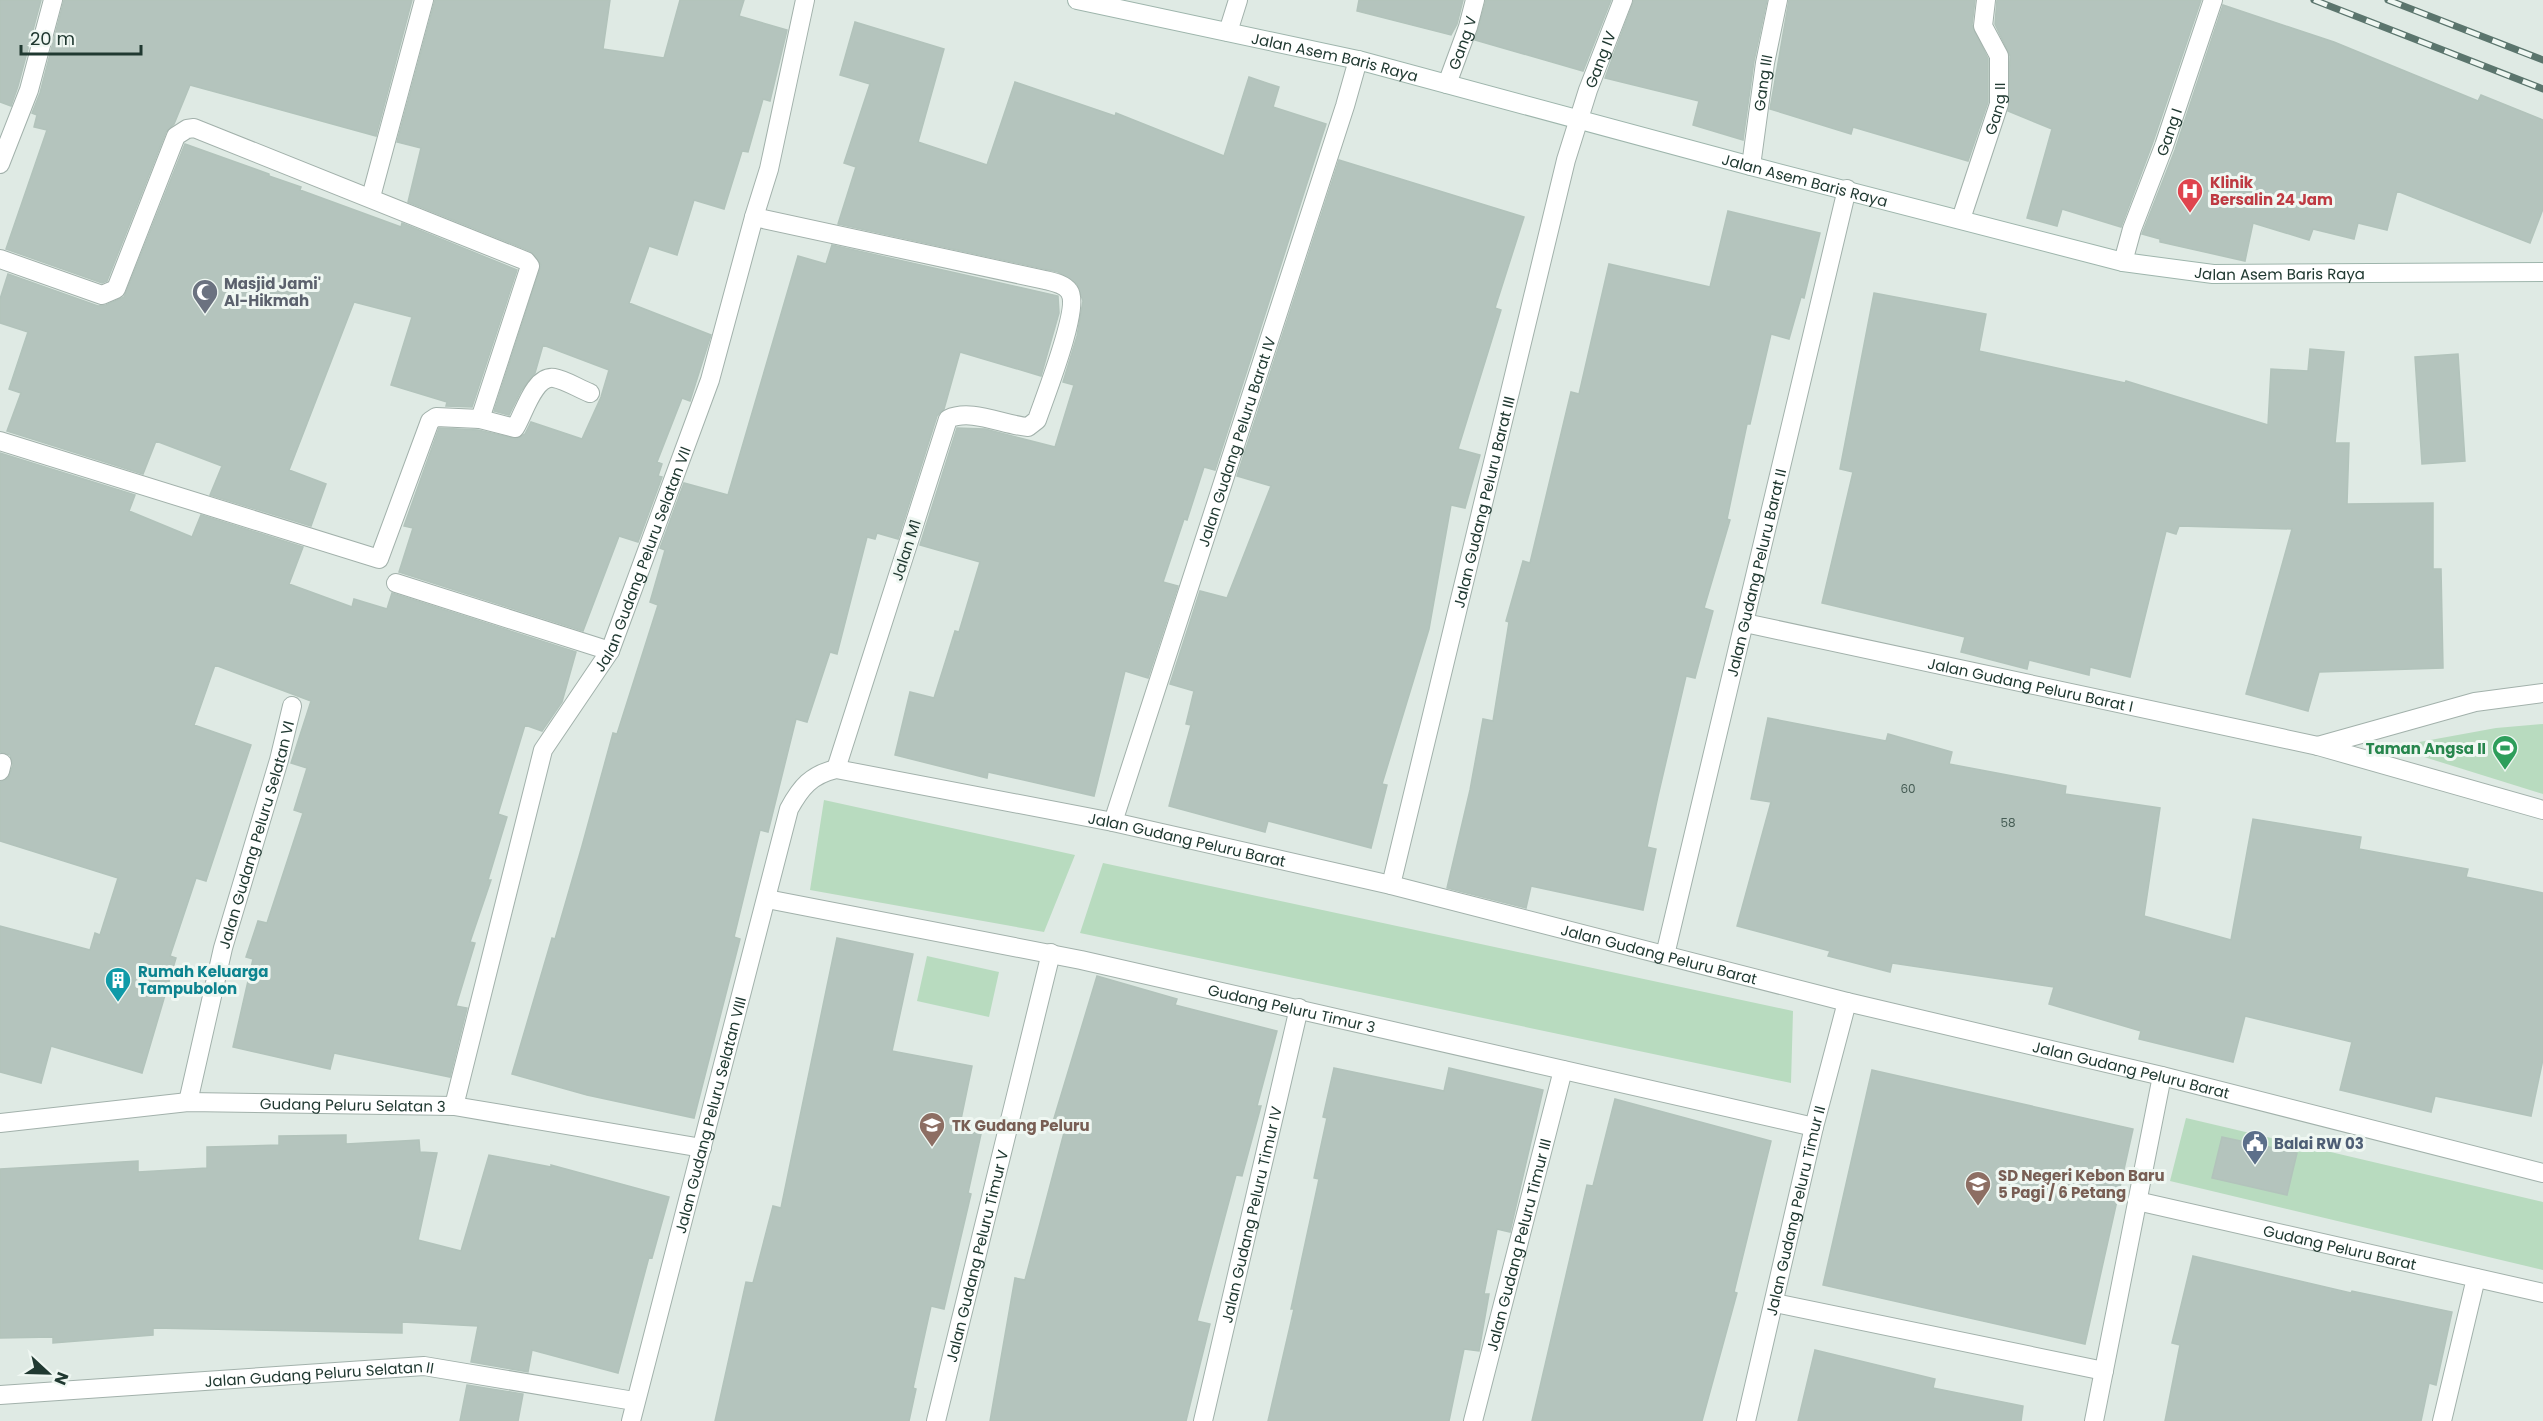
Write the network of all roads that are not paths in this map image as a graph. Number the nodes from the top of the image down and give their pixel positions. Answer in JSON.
{"nodes":[{"id":1,"x":53,"y":0,"type":"edge"},
{"id":2,"x":424,"y":0,"type":"edge"},
{"id":3,"x":805,"y":0,"type":"edge"},
{"id":4,"x":1077,"y":0,"type":"edge"},
{"id":5,"x":1238,"y":0,"type":"edge"},
{"id":6,"x":1475,"y":0,"type":"edge"},
{"id":7,"x":1623,"y":0,"type":"edge"},
{"id":8,"x":1778,"y":0,"type":"edge"},
{"id":9,"x":1986,"y":0,"type":"edge"},
{"id":10,"x":2212,"y":0,"type":"edge"},
{"id":11,"x":1228,"y":32,"type":"junction"},
{"id":12,"x":1358,"y":60,"type":"junction"},
{"id":13,"x":1447,"y":84,"type":"junction"},
{"id":14,"x":1577,"y":119,"type":"junction"},
{"id":15,"x":0,"y":164,"type":"edge"},
{"id":16,"x":1751,"y":166,"type":"junction"},
{"id":17,"x":1847,"y":189,"type":"junction"},
{"id":18,"x":371,"y":197,"type":"junction"},
{"id":19,"x":754,"y":217,"type":"junction"},
{"id":20,"x":1960,"y":219,"type":"junction"},
{"id":21,"x":0,"y":259,"type":"edge"},
{"id":22,"x":2123,"y":262,"type":"junction"},
{"id":23,"x":2543,"y":272,"type":"edge"},
{"id":24,"x":590,"y":393,"type":"dead end"},
{"id":25,"x":480,"y":419,"type":"junction"},
{"id":26,"x":0,"y":441,"type":"edge"},
{"id":27,"x":396,"y":583,"type":"dead end"},
{"id":28,"x":1744,"y":623,"type":"junction"},
{"id":29,"x":610,"y":651,"type":"junction"},
{"id":30,"x":2543,"y":693,"type":"edge"},
{"id":31,"x":292,"y":706,"type":"dead end"},
{"id":32,"x":2318,"y":746,"type":"junction"},
{"id":33,"x":836,"y":769,"type":"junction"},
{"id":34,"x":2543,"y":810,"type":"edge"},
{"id":35,"x":1113,"y":822,"type":"junction"},
{"id":36,"x":1391,"y":885,"type":"junction"},
{"id":37,"x":767,"y":899,"type":"junction"},
{"id":38,"x":1051,"y":953,"type":"junction"},
{"id":39,"x":1665,"y":955,"type":"junction"},
{"id":40,"x":1847,"y":1002,"type":"junction"},
{"id":41,"x":1299,"y":1008,"type":"junction"},
{"id":42,"x":1563,"y":1070,"type":"junction"},
{"id":43,"x":2162,"y":1076,"type":"junction"},
{"id":44,"x":188,"y":1102,"type":"junction"},
{"id":45,"x":454,"y":1106,"type":"junction"},
{"id":46,"x":0,"y":1123,"type":"edge"},
{"id":47,"x":1814,"y":1127,"type":"junction"},
{"id":48,"x":702,"y":1148,"type":"junction"},
{"id":49,"x":2543,"y":1173,"type":"edge"},
{"id":50,"x":2137,"y":1201,"type":"junction"},
{"id":51,"x":2476,"y":1278,"type":"junction"},
{"id":52,"x":2543,"y":1293,"type":"edge"},
{"id":53,"x":1775,"y":1303,"type":"junction"},
{"id":54,"x":2104,"y":1371,"type":"junction"},
{"id":55,"x":0,"y":1395,"type":"edge"},
{"id":56,"x":634,"y":1401,"type":"junction"},
{"id":57,"x":631,"y":1421,"type":"edge"},
{"id":58,"x":936,"y":1421,"type":"edge"},
{"id":59,"x":1203,"y":1421,"type":"edge"},
{"id":60,"x":1473,"y":1421,"type":"edge"},
{"id":61,"x":1746,"y":1421,"type":"edge"},
{"id":62,"x":2094,"y":1421,"type":"edge"},
{"id":63,"x":2442,"y":1421,"type":"edge"}],
"edges":[{"from":1,"to":15,"type":"street"},
{"from":2,"to":18,"type":"street"},
{"from":3,"to":19,"type":"street","name":"Jalan Gudang Peluru Selatan VII"},
{"from":4,"to":11,"type":"street","name":"Jalan Asem Baris Raya"},
{"from":5,"to":11,"type":"street"},
{"from":6,"to":13,"type":"street","name":"Gang V"},
{"from":7,"to":14,"type":"street","name":"Gang IV"},
{"from":8,"to":16,"type":"street","name":"Gang III"},
{"from":9,"to":20,"type":"street","name":"Gang II"},
{"from":10,"to":22,"type":"street","name":"Gang I"},
{"from":11,"to":12,"type":"street","name":"Jalan Asem Baris Raya"},
{"from":12,"to":13,"type":"street","name":"Jalan Asem Baris Raya"},
{"from":12,"to":35,"type":"street","name":"Jalan Gudang Peluru Barat IV"},
{"from":13,"to":14,"type":"street","name":"Jalan Asem Baris Raya"},
{"from":14,"to":16,"type":"street","name":"Jalan Asem Baris Raya"},
{"from":14,"to":36,"type":"street","name":"Jalan Gudang Peluru Barat III"},
{"from":16,"to":17,"type":"street","name":"Jalan Asem Baris Raya"},
{"from":17,"to":20,"type":"street","name":"Jalan Asem Baris Raya"},
{"from":17,"to":28,"type":"street","name":"Jalan Gudang Peluru Barat II"},
{"from":18,"to":21,"type":"street"},
{"from":18,"to":25,"type":"street"},
{"from":19,"to":29,"type":"street","name":"Jalan Gudang Peluru Selatan VII"},
{"from":19,"to":33,"type":"street","name":"Jalan M1"},
{"from":20,"to":22,"type":"street","name":"Jalan Asem Baris Raya"},
{"from":22,"to":23,"type":"street","name":"Jalan Asem Baris Raya"},
{"from":24,"to":25,"type":"street"},
{"from":25,"to":26,"type":"street"},
{"from":27,"to":29,"type":"street"},
{"from":28,"to":32,"type":"street","name":"Jalan Gudang Peluru Barat I"},
{"from":28,"to":39,"type":"street","name":"Jalan Gudang Peluru Barat II"},
{"from":29,"to":45,"type":"street","name":"Jalan Gudang Peluru Selatan VII"},
{"from":30,"to":32,"type":"street","name":"Jalan Gudang Peluru Barat I"},
{"from":31,"to":44,"type":"street","name":"Jalan Gudang Peluru Selatan VI"},
{"from":32,"to":34,"type":"street","name":"Jalan Gudang Peluru Barat I"},
{"from":33,"to":35,"type":"street","name":"Jalan Gudang Peluru Barat"},
{"from":33,"to":37,"type":"street","name":"Jalan Gudang Peluru Selatan VIII"},
{"from":35,"to":36,"type":"street","name":"Jalan Gudang Peluru Barat"},
{"from":36,"to":39,"type":"street","name":"Jalan Gudang Peluru Barat"},
{"from":37,"to":38,"type":"street","name":"Gudang Peluru Timur 3"},
{"from":37,"to":48,"type":"street","name":"Jalan Gudang Peluru Selatan VIII"},
{"from":38,"to":41,"type":"street","name":"Gudang Peluru Timur 3"},
{"from":38,"to":58,"type":"street","name":"Jalan Gudang Peluru Timur V"},
{"from":39,"to":40,"type":"street","name":"Jalan Gudang Peluru Barat"},
{"from":40,"to":43,"type":"street","name":"Jalan Gudang Peluru Barat"},
{"from":40,"to":47,"type":"street","name":"Jalan Gudang Peluru Timur II"},
{"from":41,"to":42,"type":"street","name":"Gudang Peluru Timur 3"},
{"from":41,"to":59,"type":"street","name":"Jalan Gudang Peluru Timur IV"},
{"from":42,"to":47,"type":"street","name":"Gudang Peluru Timur 3"},
{"from":42,"to":60,"type":"street","name":"Jalan Gudang Peluru Timur III"},
{"from":43,"to":49,"type":"street","name":"Jalan Gudang Peluru Barat"},
{"from":43,"to":50,"type":"street"},
{"from":44,"to":45,"type":"street","name":"Gudang Peluru Selatan 3"},
{"from":44,"to":46,"type":"street","name":"Gudang Peluru Selatan 3"},
{"from":45,"to":48,"type":"street","name":"Gudang Peluru Selatan 3"},
{"from":47,"to":53,"type":"street","name":"Jalan Gudang Peluru Timur II"},
{"from":48,"to":56,"type":"street","name":"Jalan Gudang Peluru Selatan VIII"},
{"from":50,"to":51,"type":"street","name":"Gudang Peluru Barat"},
{"from":50,"to":54,"type":"street"},
{"from":51,"to":52,"type":"street","name":"Gudang Peluru Barat"},
{"from":51,"to":63,"type":"street"},
{"from":53,"to":54,"type":"street"},
{"from":53,"to":61,"type":"street","name":"Jalan Gudang Peluru Timur II"},
{"from":54,"to":62,"type":"street"},
{"from":55,"to":56,"type":"street","name":"Jalan Gudang Peluru Selatan II"},
{"from":56,"to":57,"type":"street","name":"Jalan Gudang Peluru Selatan VIII"}]}
